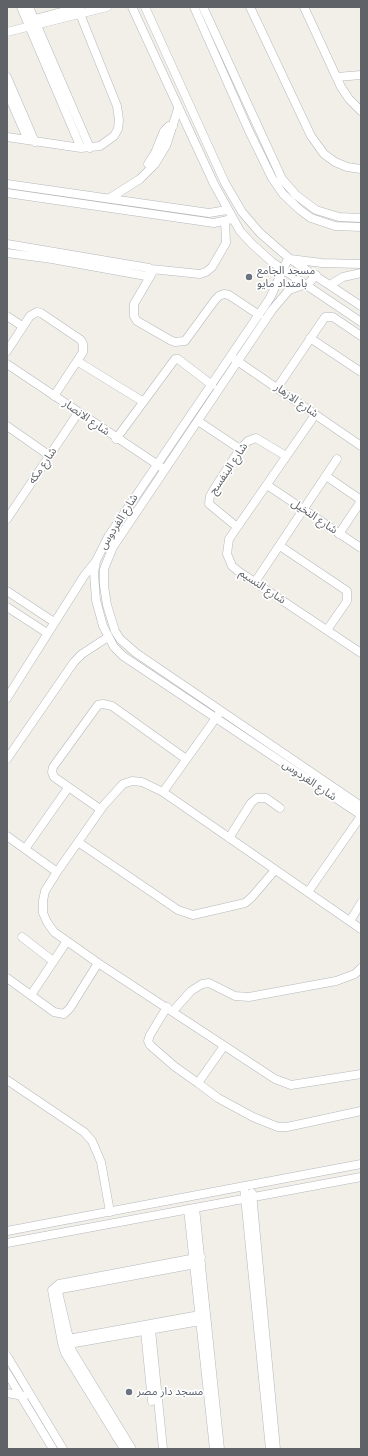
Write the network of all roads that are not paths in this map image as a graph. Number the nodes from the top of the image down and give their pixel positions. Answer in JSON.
{"nodes":[{"id":1,"x":22,"y":7,"type":"edge"},
{"id":2,"x":29,"y":7,"type":"edge"},
{"id":3,"x":107,"y":7,"type":"edge"},
{"id":4,"x":132,"y":7,"type":"edge"},
{"id":5,"x":194,"y":7,"type":"edge"},
{"id":6,"x":202,"y":7,"type":"edge"},
{"id":7,"x":250,"y":7,"type":"edge"},
{"id":8,"x":304,"y":7,"type":"edge"},
{"id":9,"x":147,"y":8,"type":"edge"},
{"id":10,"x":80,"y":11,"type":"edge"},
{"id":11,"x":31,"y":24,"type":"junction"},
{"id":12,"x":7,"y":32,"type":"edge"},
{"id":13,"x":170,"y":64,"type":"junction"},
{"id":14,"x":160,"y":69,"type":"junction"},
{"id":15,"x":361,"y":75,"type":"edge"},
{"id":16,"x":7,"y":76,"type":"edge"},
{"id":17,"x":337,"y":77,"type":"junction"},
{"id":18,"x":7,"y":92,"type":"edge"},
{"id":19,"x":178,"y":109,"type":"junction"},
{"id":20,"x":361,"y":111,"type":"edge"},
{"id":21,"x":7,"y":137,"type":"edge"},
{"id":22,"x":31,"y":141,"type":"junction"},
{"id":23,"x":81,"y":148,"type":"junction"},
{"id":24,"x":90,"y":148,"type":"junction"},
{"id":25,"x":361,"y":169,"type":"edge"},
{"id":26,"x":7,"y":184,"type":"edge"},
{"id":27,"x":7,"y":193,"type":"edge"},
{"id":28,"x":110,"y":198,"type":"junction"},
{"id":29,"x":227,"y":210,"type":"junction"},
{"id":30,"x":361,"y":218,"type":"edge"},
{"id":31,"x":229,"y":220,"type":"junction"},
{"id":32,"x":361,"y":227,"type":"edge"},
{"id":33,"x":7,"y":244,"type":"edge"},
{"id":34,"x":7,"y":253,"type":"edge"},
{"id":35,"x":290,"y":259,"type":"junction"},
{"id":36,"x":361,"y":264,"type":"edge"},
{"id":37,"x":282,"y":270,"type":"junction"},
{"id":38,"x":151,"y":272,"type":"junction"},
{"id":39,"x":361,"y":273,"type":"edge"},
{"id":40,"x":316,"y":275,"type":"junction"},
{"id":41,"x":305,"y":285,"type":"junction"},
{"id":42,"x":330,"y":285,"type":"junction"},
{"id":43,"x":361,"y":306,"type":"edge"},
{"id":44,"x":259,"y":315,"type":"junction"},
{"id":45,"x":7,"y":316,"type":"edge"},
{"id":46,"x":361,"y":322,"type":"edge"},
{"id":47,"x":22,"y":326,"type":"junction"},
{"id":48,"x":361,"y":336,"type":"edge"},
{"id":49,"x":310,"y":338,"type":"junction"},
{"id":50,"x":7,"y":351,"type":"edge"},
{"id":51,"x":234,"y":359,"type":"junction"},
{"id":52,"x":77,"y":362,"type":"junction"},
{"id":53,"x":7,"y":364,"type":"edge"},
{"id":54,"x":361,"y":372,"type":"edge"},
{"id":55,"x":212,"y":385,"type":"junction"},
{"id":56,"x":277,"y":388,"type":"junction"},
{"id":57,"x":54,"y":396,"type":"junction"},
{"id":58,"x":142,"y":401,"type":"junction"},
{"id":59,"x":78,"y":413,"type":"junction"},
{"id":60,"x":315,"y":415,"type":"junction"},
{"id":61,"x":198,"y":421,"type":"junction"},
{"id":62,"x":7,"y":426,"type":"edge"},
{"id":63,"x":116,"y":439,"type":"junction"},
{"id":64,"x":361,"y":446,"type":"edge"},
{"id":65,"x":240,"y":449,"type":"junction"},
{"id":66,"x":50,"y":456,"type":"junction"},
{"id":67,"x":286,"y":456,"type":"junction"},
{"id":68,"x":338,"y":459,"type":"dead end"},
{"id":69,"x":156,"y":464,"type":"junction"},
{"id":70,"x":165,"y":470,"type":"junction"},
{"id":71,"x":326,"y":476,"type":"junction"},
{"id":72,"x":267,"y":485,"type":"junction"},
{"id":73,"x":361,"y":501,"type":"edge"},
{"id":74,"x":304,"y":510,"type":"junction"},
{"id":75,"x":7,"y":519,"type":"edge"},
{"id":76,"x":237,"y":527,"type":"junction"},
{"id":77,"x":339,"y":534,"type":"junction"},
{"id":78,"x":280,"y":546,"type":"junction"},
{"id":79,"x":361,"y":548,"type":"edge"},
{"id":80,"x":96,"y":561,"type":"junction"},
{"id":81,"x":255,"y":582,"type":"junction"},
{"id":82,"x":7,"y":591,"type":"edge"},
{"id":83,"x":7,"y":607,"type":"edge"},
{"id":84,"x":54,"y":622,"type":"junction"},
{"id":85,"x":327,"y":630,"type":"junction"},
{"id":86,"x":47,"y":634,"type":"junction"},
{"id":87,"x":108,"y":637,"type":"junction"},
{"id":88,"x":361,"y":653,"type":"edge"},
{"id":89,"x":7,"y":698,"type":"edge"},
{"id":90,"x":218,"y":715,"type":"junction"},
{"id":91,"x":186,"y":759,"type":"junction"},
{"id":92,"x":7,"y":760,"type":"edge"},
{"id":93,"x":68,"y":788,"type":"junction"},
{"id":94,"x":163,"y":792,"type":"junction"},
{"id":95,"x":361,"y":806,"type":"edge"},
{"id":96,"x":280,"y":808,"type":"dead end"},
{"id":97,"x":100,"y":809,"type":"junction"},
{"id":98,"x":361,"y":816,"type":"edge"},
{"id":99,"x":7,"y":836,"type":"edge"},
{"id":100,"x":229,"y":838,"type":"junction"},
{"id":101,"x":78,"y":842,"type":"junction"},
{"id":102,"x":26,"y":849,"type":"junction"},
{"id":103,"x":274,"y":870,"type":"junction"},
{"id":104,"x":57,"y":872,"type":"junction"},
{"id":105,"x":308,"y":892,"type":"junction"},
{"id":106,"x":361,"y":903,"type":"edge"},
{"id":107,"x":350,"y":921,"type":"junction"},
{"id":108,"x":361,"y":929,"type":"edge"},
{"id":109,"x":22,"y":937,"type":"dead end"},
{"id":110,"x":66,"y":941,"type":"junction"},
{"id":111,"x":53,"y":961,"type":"junction"},
{"id":112,"x":98,"y":963,"type":"junction"},
{"id":113,"x":361,"y":968,"type":"edge"},
{"id":114,"x":7,"y":978,"type":"edge"},
{"id":115,"x":31,"y":995,"type":"junction"},
{"id":116,"x":170,"y":1009,"type":"junction"},
{"id":117,"x":224,"y":1046,"type":"junction"},
{"id":118,"x":361,"y":1074,"type":"edge"},
{"id":119,"x":7,"y":1080,"type":"edge"},
{"id":120,"x":198,"y":1083,"type":"junction"},
{"id":121,"x":361,"y":1111,"type":"edge"},
{"id":122,"x":361,"y":1164,"type":"edge"},
{"id":123,"x":361,"y":1177,"type":"edge"},
{"id":124,"x":248,"y":1186,"type":"junction"},
{"id":125,"x":249,"y":1198,"type":"junction"},
{"id":126,"x":192,"y":1208,"type":"junction"},
{"id":127,"x":110,"y":1212,"type":"junction"},
{"id":128,"x":7,"y":1231,"type":"edge"},
{"id":129,"x":7,"y":1243,"type":"edge"},
{"id":130,"x":198,"y":1261,"type":"junction"},
{"id":131,"x":55,"y":1292,"type":"junction"},
{"id":132,"x":204,"y":1316,"type":"junction"},
{"id":133,"x":148,"y":1330,"type":"junction"},
{"id":134,"x":68,"y":1341,"type":"junction"},
{"id":135,"x":7,"y":1356,"type":"edge"},
{"id":136,"x":9,"y":1373,"type":"edge"},
{"id":137,"x":7,"y":1393,"type":"edge"},
{"id":138,"x":30,"y":1393,"type":"junction"},
{"id":139,"x":21,"y":1396,"type":"junction"},
{"id":140,"x":53,"y":1449,"type":"edge"},
{"id":141,"x":63,"y":1449,"type":"edge"},
{"id":142,"x":124,"y":1449,"type":"edge"},
{"id":143,"x":132,"y":1449,"type":"edge"},
{"id":144,"x":157,"y":1449,"type":"edge"},
{"id":145,"x":163,"y":1449,"type":"edge"},
{"id":146,"x":214,"y":1449,"type":"edge"},
{"id":147,"x":220,"y":1449,"type":"edge"},
{"id":148,"x":270,"y":1449,"type":"edge"},
{"id":149,"x":276,"y":1449,"type":"edge"}],
"edges":[{"from":1,"to":11,"type":"street"},
{"from":2,"to":11,"type":"street"},
{"from":3,"to":10,"type":"street"},
{"from":4,"to":14,"type":"street"},
{"from":5,"to":32,"type":"street"},
{"from":6,"to":30,"type":"street"},
{"from":7,"to":25,"type":"street"},
{"from":8,"to":17,"type":"street"},
{"from":9,"to":13,"type":"street"},
{"from":10,"to":11,"type":"street"},
{"from":10,"to":24,"type":"street"},
{"from":11,"to":12,"type":"street"},
{"from":11,"to":23,"type":"street"},
{"from":11,"to":24,"type":"street"},
{"from":13,"to":14,"type":"street"},
{"from":13,"to":35,"type":"street"},
{"from":14,"to":19,"type":"street"},
{"from":15,"to":17,"type":"street"},
{"from":16,"to":22,"type":"street"},
{"from":17,"to":20,"type":"street"},
{"from":18,"to":22,"type":"street"},
{"from":19,"to":28,"type":"street"},
{"from":19,"to":29,"type":"street"},
{"from":21,"to":22,"type":"street"},
{"from":22,"to":23,"type":"street"},
{"from":23,"to":24,"type":"street"},
{"from":26,"to":28,"type":"street"},
{"from":27,"to":31,"type":"street"},
{"from":28,"to":29,"type":"street"},
{"from":29,"to":31,"type":"street"},
{"from":31,"to":37,"type":"street"},
{"from":31,"to":38,"type":"street"},
{"from":33,"to":38,"type":"street"},
{"from":34,"to":38,"type":"street"},
{"from":35,"to":36,"type":"street"},
{"from":35,"to":37,"type":"street","name":"شارع الفردوس"},
{"from":35,"to":40,"type":"street"},
{"from":37,"to":41,"type":"street"},
{"from":37,"to":44,"type":"street","name":"شارع الفردوس"},
{"from":38,"to":44,"type":"street"},
{"from":39,"to":42,"type":"street"},
{"from":40,"to":41,"type":"street","name":"شارع الفردوس"},
{"from":40,"to":42,"type":"street"},
{"from":41,"to":46,"type":"street"},
{"from":41,"to":51,"type":"street","name":"شارع الفردوس"},
{"from":42,"to":43,"type":"street"},
{"from":44,"to":51,"type":"street","name":"شارع الفردوس"},
{"from":45,"to":47,"type":"street"},
{"from":47,"to":50,"type":"street"},
{"from":47,"to":52,"type":"street"},
{"from":48,"to":49,"type":"street"},
{"from":49,"to":54,"type":"street"},
{"from":49,"to":56,"type":"street"},
{"from":51,"to":55,"type":"street","name":"شارع الفردوس"},
{"from":51,"to":56,"type":"street","name":"شارع الازهار"},
{"from":51,"to":61,"type":"street","name":"شارع الفردوس"},
{"from":52,"to":57,"type":"street"},
{"from":52,"to":58,"type":"street"},
{"from":53,"to":57,"type":"street","name":"شارع الانصار"},
{"from":55,"to":58,"type":"street"},
{"from":55,"to":69,"type":"street","name":"شارع الفردوس"},
{"from":56,"to":60,"type":"street","name":"شارع الازهار"},
{"from":57,"to":59,"type":"street","name":"شارع الانصار"},
{"from":58,"to":63,"type":"street"},
{"from":59,"to":63,"type":"street","name":"شارع الانصار"},
{"from":59,"to":66,"type":"street","name":"شارع مكه"},
{"from":60,"to":64,"type":"street","name":"شارع الازهار"},
{"from":60,"to":67,"type":"street","name":"شارع النسيم"},
{"from":61,"to":65,"type":"street"},
{"from":61,"to":70,"type":"street","name":"شارع الفردوس"},
{"from":62,"to":66,"type":"street"},
{"from":63,"to":69,"type":"street","name":"شارع الانصار"},
{"from":65,"to":67,"type":"street","name":"شارع البنفسج"},
{"from":65,"to":76,"type":"street","name":"شارع البنفسج"},
{"from":66,"to":75,"type":"street","name":"شارع مكه"},
{"from":67,"to":72,"type":"street","name":"شارع النسيم"},
{"from":68,"to":71,"type":"street"},
{"from":69,"to":70,"type":"street","name":"شارع الانصار"},
{"from":69,"to":80,"type":"street","name":"شارع الفردوس"},
{"from":70,"to":90,"type":"street","name":"شارع الفردوس"},
{"from":71,"to":73,"type":"street"},
{"from":71,"to":74,"type":"street"},
{"from":72,"to":74,"type":"street","name":"شارع النخيل"},
{"from":72,"to":76,"type":"street","name":"شارع النسيم"},
{"from":73,"to":77,"type":"street"},
{"from":74,"to":77,"type":"street","name":"شارع النخيل"},
{"from":74,"to":78,"type":"street"},
{"from":76,"to":81,"type":"street","name":"شارع النسيم"},
{"from":77,"to":79,"type":"street","name":"شارع النخيل"},
{"from":78,"to":81,"type":"street"},
{"from":78,"to":85,"type":"street"},
{"from":80,"to":84,"type":"street"},
{"from":80,"to":87,"type":"street","name":"شارع الفردوس"},
{"from":81,"to":85,"type":"street","name":"شارع النسيم"},
{"from":82,"to":84,"type":"street"},
{"from":83,"to":86,"type":"street"},
{"from":84,"to":86,"type":"street"},
{"from":85,"to":88,"type":"street","name":"شارع النسيم"},
{"from":86,"to":89,"type":"street"},
{"from":87,"to":90,"type":"street","name":"شارع الفردوس"},
{"from":87,"to":92,"type":"street"},
{"from":90,"to":91,"type":"street"},
{"from":90,"to":95,"type":"street","name":"شارع الفردوس"},
{"from":90,"to":98,"type":"street","name":"شارع الفردوس"},
{"from":91,"to":93,"type":"street"},
{"from":91,"to":94,"type":"street"},
{"from":93,"to":97,"type":"street"},
{"from":93,"to":102,"type":"street"},
{"from":94,"to":97,"type":"street"},
{"from":94,"to":100,"type":"street"},
{"from":96,"to":100,"type":"street"},
{"from":97,"to":101,"type":"street"},
{"from":98,"to":105,"type":"street"},
{"from":99,"to":102,"type":"street"},
{"from":100,"to":103,"type":"street"},
{"from":101,"to":103,"type":"street"},
{"from":101,"to":104,"type":"street"},
{"from":102,"to":104,"type":"street"},
{"from":103,"to":105,"type":"street"},
{"from":104,"to":110,"type":"street"},
{"from":105,"to":107,"type":"street"},
{"from":106,"to":107,"type":"street"},
{"from":107,"to":108,"type":"street"},
{"from":109,"to":111,"type":"street"},
{"from":110,"to":111,"type":"street"},
{"from":110,"to":112,"type":"street"},
{"from":111,"to":115,"type":"street"},
{"from":112,"to":115,"type":"street"},
{"from":112,"to":116,"type":"street"},
{"from":113,"to":116,"type":"street"},
{"from":114,"to":115,"type":"street"},
{"from":116,"to":117,"type":"street"},
{"from":116,"to":120,"type":"street"},
{"from":117,"to":118,"type":"street"},
{"from":117,"to":120,"type":"street"},
{"from":119,"to":127,"type":"street"},
{"from":120,"to":121,"type":"street"},
{"from":122,"to":124,"type":"street"},
{"from":123,"to":125,"type":"street"},
{"from":124,"to":125,"type":"street"},
{"from":124,"to":127,"type":"street"},
{"from":125,"to":126,"type":"street"},
{"from":125,"to":148,"type":"street"},
{"from":125,"to":149,"type":"street"},
{"from":126,"to":129,"type":"street"},
{"from":126,"to":130,"type":"street"},
{"from":127,"to":128,"type":"street"},
{"from":130,"to":131,"type":"street"},
{"from":130,"to":132,"type":"street"},
{"from":131,"to":134,"type":"street"},
{"from":131,"to":142,"type":"street"},
{"from":132,"to":133,"type":"street"},
{"from":132,"to":134,"type":"street"},
{"from":132,"to":146,"type":"street"},
{"from":132,"to":147,"type":"street"},
{"from":133,"to":134,"type":"street"},
{"from":133,"to":144,"type":"street"},
{"from":133,"to":145,"type":"street"},
{"from":134,"to":143,"type":"street"},
{"from":135,"to":136,"type":"street"},
{"from":136,"to":138,"type":"street"},
{"from":136,"to":139,"type":"street"},
{"from":137,"to":139,"type":"street"},
{"from":138,"to":139,"type":"street"},
{"from":138,"to":141,"type":"street"},
{"from":139,"to":140,"type":"street"}]}
